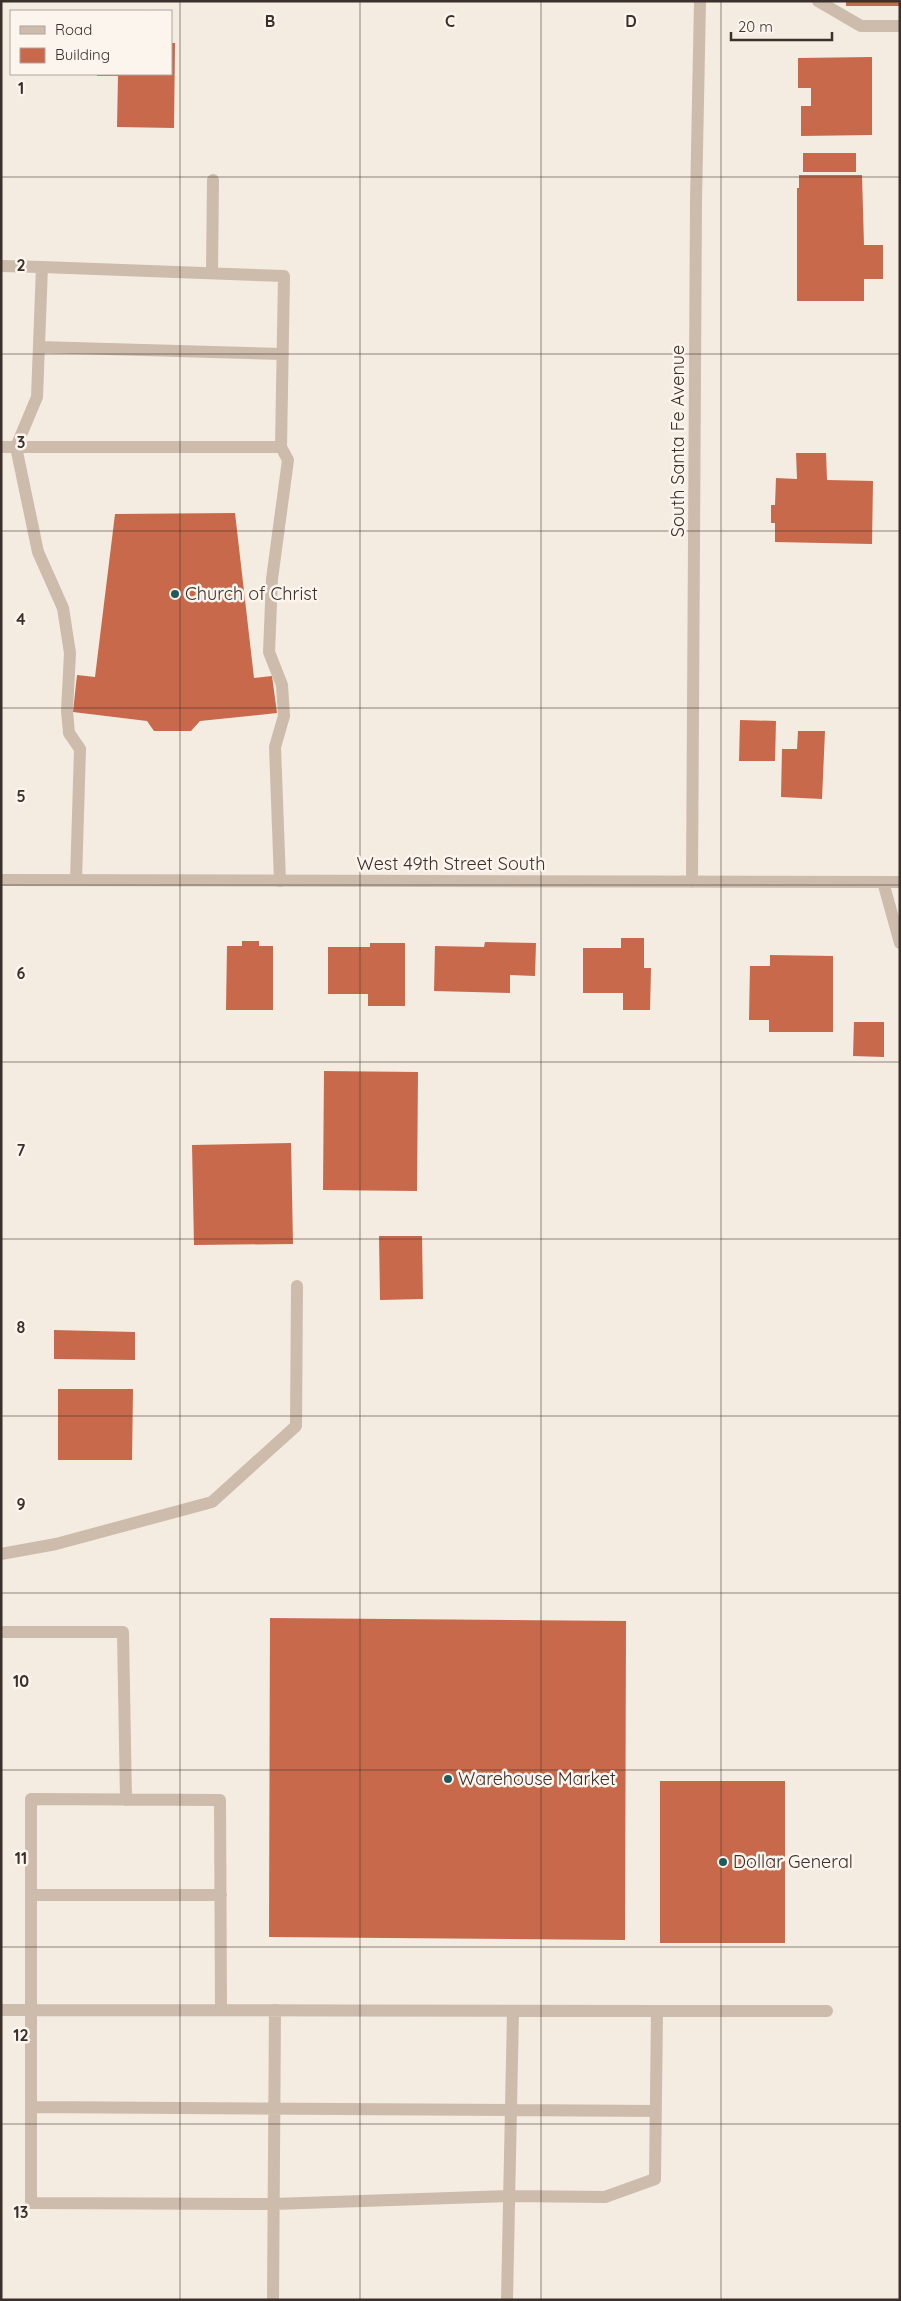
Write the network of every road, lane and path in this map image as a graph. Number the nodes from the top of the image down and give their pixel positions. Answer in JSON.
{"nodes":[{"id":1,"x":700,"y":1,"type":"edge"},
{"id":2,"x":818,"y":1,"type":"edge"},
{"id":3,"x":900,"y":26,"type":"edge"},
{"id":4,"x":213,"y":180,"type":"dead end"},
{"id":5,"x":1,"y":266,"type":"edge"},
{"id":6,"x":42,"y":267,"type":"junction"},
{"id":7,"x":212,"y":273,"type":"junction"},
{"id":8,"x":39,"y":347,"type":"junction"},
{"id":9,"x":283,"y":354,"type":"junction"},
{"id":10,"x":1,"y":447,"type":"edge"},
{"id":11,"x":16,"y":447,"type":"junction"},
{"id":12,"x":281,"y":447,"type":"junction"},
{"id":13,"x":1,"y":880,"type":"edge"},
{"id":14,"x":76,"y":880,"type":"junction"},
{"id":15,"x":280,"y":881,"type":"junction"},
{"id":16,"x":692,"y":882,"type":"junction"},
{"id":17,"x":883,"y":882,"type":"junction"},
{"id":18,"x":900,"y":882,"type":"edge"},
{"id":19,"x":900,"y":943,"type":"edge"},
{"id":20,"x":297,"y":1286,"type":"dead end"},
{"id":21,"x":1,"y":1554,"type":"edge"},
{"id":22,"x":1,"y":1632,"type":"edge"},
{"id":23,"x":126,"y":1800,"type":"junction"},
{"id":24,"x":31,"y":1895,"type":"junction"},
{"id":25,"x":221,"y":1895,"type":"junction"},
{"id":26,"x":1,"y":2010,"type":"edge"},
{"id":27,"x":31,"y":2010,"type":"junction"},
{"id":28,"x":221,"y":2010,"type":"junction"},
{"id":29,"x":275,"y":2010,"type":"junction"},
{"id":30,"x":513,"y":2011,"type":"junction"},
{"id":31,"x":657,"y":2011,"type":"junction"},
{"id":32,"x":827,"y":2011,"type":"dead end"},
{"id":33,"x":31,"y":2107,"type":"junction"},
{"id":34,"x":275,"y":2109,"type":"junction"},
{"id":35,"x":511,"y":2110,"type":"junction"},
{"id":36,"x":656,"y":2111,"type":"junction"},
{"id":37,"x":509,"y":2196,"type":"junction"},
{"id":38,"x":274,"y":2204,"type":"junction"},
{"id":39,"x":274,"y":2300,"type":"edge"},
{"id":40,"x":507,"y":2300,"type":"edge"}],
"edges":[{"from":1,"to":16,"type":"street","name":"South Santa Fe Avenue"},
{"from":2,"to":3,"type":"street"},
{"from":4,"to":7,"type":"street"},
{"from":5,"to":6,"type":"street"},
{"from":6,"to":7,"type":"street"},
{"from":6,"to":8,"type":"street"},
{"from":7,"to":9,"type":"street"},
{"from":8,"to":9,"type":"street"},
{"from":8,"to":11,"type":"street"},
{"from":9,"to":12,"type":"street"},
{"from":10,"to":11,"type":"street"},
{"from":11,"to":12,"type":"street"},
{"from":11,"to":14,"type":"street"},
{"from":12,"to":15,"type":"street"},
{"from":13,"to":14,"type":"street","name":"West 49th Street South"},
{"from":14,"to":15,"type":"street","name":"West 49th Street South"},
{"from":15,"to":16,"type":"street","name":"West 49th Street South"},
{"from":16,"to":17,"type":"street","name":"West 49th Street South"},
{"from":17,"to":18,"type":"street","name":"West 49th Street South"},
{"from":17,"to":19,"type":"street"},
{"from":20,"to":21,"type":"street"},
{"from":22,"to":23,"type":"street"},
{"from":23,"to":24,"type":"street"},
{"from":23,"to":25,"type":"street"},
{"from":24,"to":25,"type":"street"},
{"from":24,"to":27,"type":"street"},
{"from":25,"to":28,"type":"street"},
{"from":26,"to":27,"type":"street"},
{"from":27,"to":28,"type":"street"},
{"from":27,"to":33,"type":"street"},
{"from":28,"to":29,"type":"street"},
{"from":29,"to":30,"type":"street"},
{"from":29,"to":34,"type":"street"},
{"from":30,"to":31,"type":"street"},
{"from":30,"to":35,"type":"street"},
{"from":31,"to":32,"type":"street"},
{"from":31,"to":36,"type":"street"},
{"from":33,"to":34,"type":"street"},
{"from":33,"to":38,"type":"street"},
{"from":34,"to":35,"type":"street"},
{"from":34,"to":38,"type":"street"},
{"from":35,"to":36,"type":"street"},
{"from":35,"to":37,"type":"street"},
{"from":36,"to":37,"type":"street"},
{"from":37,"to":38,"type":"street"},
{"from":37,"to":40,"type":"street"},
{"from":38,"to":39,"type":"street"}]}
